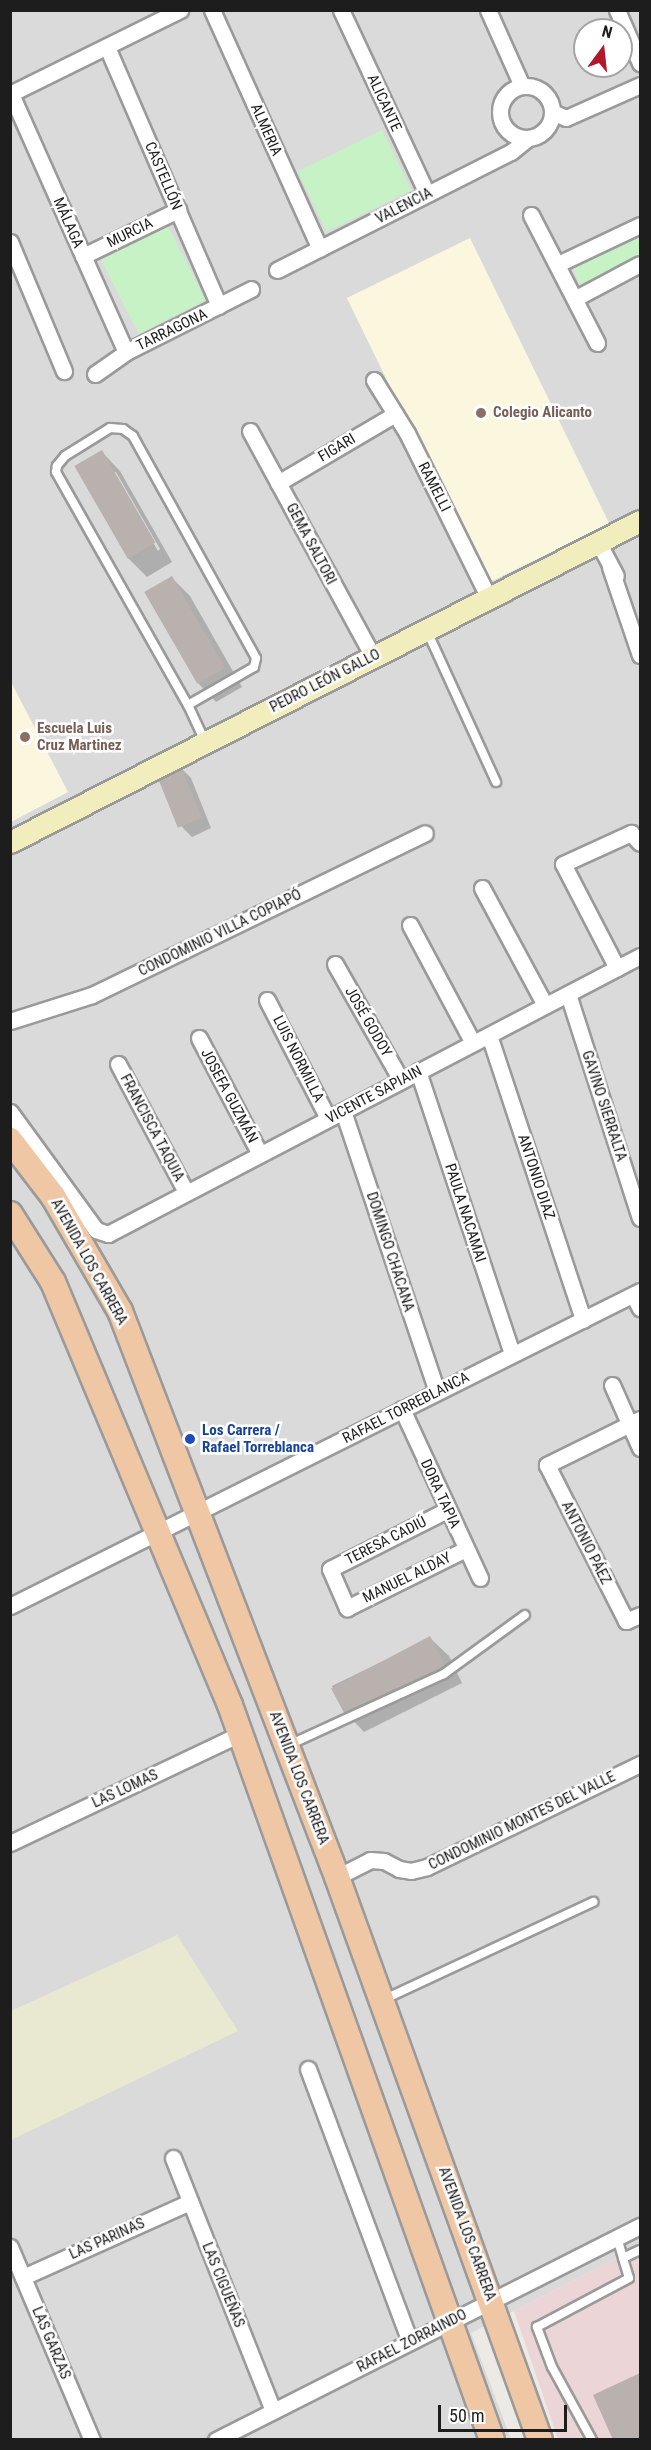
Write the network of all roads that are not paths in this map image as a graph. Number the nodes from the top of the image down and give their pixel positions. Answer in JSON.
{"nodes":[{"id":1,"x":180,"y":10,"type":"edge"},
{"id":2,"x":212,"y":10,"type":"edge"},
{"id":3,"x":341,"y":10,"type":"edge"},
{"id":4,"x":488,"y":10,"type":"edge"},
{"id":5,"x":617,"y":10,"type":"edge"},
{"id":6,"x":107,"y":46,"type":"junction"},
{"id":7,"x":640,"y":63,"type":"edge"},
{"id":8,"x":640,"y":85,"type":"edge"},
{"id":9,"x":522,"y":86,"type":"junction"},
{"id":10,"x":11,"y":94,"type":"edge"},
{"id":11,"x":552,"y":112,"type":"junction"},
{"id":12,"x":528,"y":138,"type":"junction"},
{"id":13,"x":427,"y":194,"type":"junction"},
{"id":14,"x":178,"y":210,"type":"junction"},
{"id":15,"x":531,"y":215,"type":"dead end"},
{"id":16,"x":640,"y":225,"type":"edge"},
{"id":17,"x":10,"y":242,"type":"edge"},
{"id":18,"x":320,"y":249,"type":"junction"},
{"id":19,"x":83,"y":256,"type":"junction"},
{"id":20,"x":558,"y":264,"type":"junction"},
{"id":21,"x":640,"y":264,"type":"edge"},
{"id":22,"x":278,"y":270,"type":"dead end"},
{"id":23,"x":251,"y":289,"type":"dead end"},
{"id":24,"x":576,"y":298,"type":"junction"},
{"id":25,"x":219,"y":306,"type":"junction"},
{"id":26,"x":597,"y":343,"type":"dead end"},
{"id":27,"x":126,"y":352,"type":"junction"},
{"id":28,"x":64,"y":371,"type":"dead end"},
{"id":29,"x":95,"y":374,"type":"dead end"},
{"id":30,"x":374,"y":380,"type":"dead end"},
{"id":31,"x":395,"y":414,"type":"junction"},
{"id":32,"x":250,"y":431,"type":"dead end"},
{"id":33,"x":278,"y":483,"type":"junction"},
{"id":34,"x":640,"y":520,"type":"edge"},
{"id":35,"x":598,"y":542,"type":"junction"},
{"id":36,"x":610,"y":567,"type":"junction"},
{"id":37,"x":489,"y":598,"type":"junction"},
{"id":38,"x":640,"y":620,"type":"edge"},
{"id":39,"x":427,"y":629,"type":"junction"},
{"id":40,"x":640,"y":655,"type":"edge"},
{"id":41,"x":373,"y":657,"type":"junction"},
{"id":42,"x":188,"y":705,"type":"junction"},
{"id":43,"x":206,"y":742,"type":"junction"},
{"id":44,"x":496,"y":782,"type":"dead end"},
{"id":45,"x":425,"y":833,"type":"dead end"},
{"id":46,"x":10,"y":842,"type":"edge"},
{"id":47,"x":640,"y":843,"type":"edge"},
{"id":48,"x":482,"y":888,"type":"dead end"},
{"id":49,"x":410,"y":925,"type":"dead end"},
{"id":50,"x":640,"y":959,"type":"edge"},
{"id":51,"x":334,"y":964,"type":"dead end"},
{"id":52,"x":617,"y":968,"type":"junction"},
{"id":53,"x":568,"y":994,"type":"junction"},
{"id":54,"x":267,"y":1000,"type":"dead end"},
{"id":55,"x":545,"y":1005,"type":"junction"},
{"id":56,"x":10,"y":1021,"type":"edge"},
{"id":57,"x":489,"y":1035,"type":"junction"},
{"id":58,"x":198,"y":1038,"type":"dead end"},
{"id":59,"x":472,"y":1043,"type":"junction"},
{"id":60,"x":118,"y":1064,"type":"dead end"},
{"id":61,"x":418,"y":1071,"type":"junction"},
{"id":62,"x":401,"y":1080,"type":"junction"},
{"id":63,"x":343,"y":1111,"type":"junction"},
{"id":64,"x":10,"y":1112,"type":"edge"},
{"id":65,"x":328,"y":1119,"type":"junction"},
{"id":66,"x":10,"y":1140,"type":"edge"},
{"id":67,"x":260,"y":1154,"type":"junction"},
{"id":68,"x":186,"y":1192,"type":"junction"},
{"id":69,"x":10,"y":1214,"type":"edge"},
{"id":70,"x":640,"y":1218,"type":"edge"},
{"id":71,"x":638,"y":1298,"type":"edge"},
{"id":72,"x":583,"y":1320,"type":"junction"},
{"id":73,"x":512,"y":1354,"type":"junction"},
{"id":74,"x":612,"y":1385,"type":"dead end"},
{"id":75,"x":436,"y":1392,"type":"junction"},
{"id":76,"x":402,"y":1409,"type":"junction"},
{"id":77,"x":635,"y":1422,"type":"edge"},
{"id":78,"x":640,"y":1448,"type":"edge"},
{"id":79,"x":447,"y":1510,"type":"junction"},
{"id":80,"x":196,"y":1515,"type":"junction"},
{"id":81,"x":159,"y":1533,"type":"junction"},
{"id":82,"x":466,"y":1549,"type":"junction"},
{"id":83,"x":480,"y":1578,"type":"dead end"},
{"id":84,"x":10,"y":1606,"type":"edge"},
{"id":85,"x":347,"y":1608,"type":"joint"},
{"id":86,"x":525,"y":1615,"type":"dead end"},
{"id":87,"x":640,"y":1615,"type":"edge"},
{"id":88,"x":240,"y":1734,"type":"junction"},
{"id":89,"x":286,"y":1746,"type":"junction"},
{"id":90,"x":640,"y":1764,"type":"edge"},
{"id":91,"x":10,"y":1843,"type":"edge"},
{"id":92,"x":337,"y":1877,"type":"junction"},
{"id":93,"x":593,"y":1902,"type":"dead end"},
{"id":94,"x":382,"y":2001,"type":"junction"},
{"id":95,"x":308,"y":2069,"type":"dead end"},
{"id":96,"x":173,"y":2158,"type":"dead end"},
{"id":97,"x":190,"y":2202,"type":"junction"},
{"id":98,"x":640,"y":2226,"type":"edge"},
{"id":99,"x":617,"y":2238,"type":"junction"},
{"id":100,"x":10,"y":2247,"type":"edge"},
{"id":101,"x":640,"y":2250,"type":"edge"},
{"id":102,"x":623,"y":2258,"type":"junction"},
{"id":103,"x":23,"y":2277,"type":"junction"},
{"id":104,"x":492,"y":2300,"type":"junction"},
{"id":105,"x":451,"y":2321,"type":"junction"},
{"id":106,"x":410,"y":2342,"type":"junction"},
{"id":107,"x":273,"y":2411,"type":"junction"},
{"id":108,"x":92,"y":2439,"type":"edge"},
{"id":109,"x":216,"y":2439,"type":"edge"},
{"id":110,"x":492,"y":2439,"type":"edge"},
{"id":111,"x":540,"y":2439,"type":"edge"},
{"id":112,"x":591,"y":2439,"type":"edge"}],
"edges":[{"from":1,"to":6,"type":"street"},
{"from":2,"to":18,"type":"street","name":"ALMERIA"},
{"from":3,"to":13,"type":"street","name":"ALICANTE"},
{"from":4,"to":9,"type":"street"},
{"from":5,"to":7,"type":"street"},
{"from":6,"to":10,"type":"street"},
{"from":6,"to":14,"type":"street","name":"CASTELLÓN"},
{"from":8,"to":11,"type":"street"},
{"from":9,"to":11,"type":"street"},
{"from":9,"to":12,"type":"street"},
{"from":10,"to":19,"type":"street","name":"MÁLAGA"},
{"from":11,"to":12,"type":"street","name":"VALENCIA"},
{"from":12,"to":13,"type":"street","name":"VALENCIA"},
{"from":13,"to":18,"type":"street","name":"VALENCIA"},
{"from":14,"to":19,"type":"street","name":"MURCIA"},
{"from":14,"to":25,"type":"street","name":"CASTELLÓN"},
{"from":15,"to":20,"type":"street"},
{"from":16,"to":20,"type":"street"},
{"from":17,"to":28,"type":"street"},
{"from":18,"to":22,"type":"street","name":"VALENCIA"},
{"from":19,"to":27,"type":"street","name":"MÁLAGA"},
{"from":20,"to":24,"type":"street"},
{"from":21,"to":24,"type":"street"},
{"from":23,"to":25,"type":"street","name":"TARRAGONA"},
{"from":24,"to":26,"type":"street"},
{"from":25,"to":27,"type":"street","name":"TARRAGONA"},
{"from":27,"to":29,"type":"street","name":"TARRAGONA"},
{"from":30,"to":31,"type":"street","name":"RAMELLI"},
{"from":31,"to":33,"type":"street","name":"FIGARI"},
{"from":31,"to":37,"type":"street","name":"RAMELLI"},
{"from":32,"to":33,"type":"street","name":"GEMA SALTORI"},
{"from":33,"to":41,"type":"street","name":"GEMA SALTORI"},
{"from":34,"to":35,"type":"street","name":"PEDRO LEÓN GALLO"},
{"from":35,"to":36,"type":"street"},
{"from":35,"to":37,"type":"street","name":"PEDRO LEÓN GALLO"},
{"from":36,"to":38,"type":"street"},
{"from":36,"to":40,"type":"street"},
{"from":37,"to":39,"type":"street","name":"PEDRO LEÓN GALLO"},
{"from":39,"to":41,"type":"street","name":"PEDRO LEÓN GALLO"},
{"from":39,"to":44,"type":"lane"},
{"from":41,"to":43,"type":"street","name":"PEDRO LEÓN GALLO"},
{"from":42,"to":42,"type":"lane"},
{"from":42,"to":43,"type":"lane"},
{"from":43,"to":46,"type":"street","name":"PEDRO LEÓN GALLO"},
{"from":45,"to":56,"type":"street","name":"CONDOMINIO VILLA COPIAPÓ"},
{"from":47,"to":52,"type":"street"},
{"from":48,"to":55,"type":"street"},
{"from":49,"to":59,"type":"street"},
{"from":50,"to":52,"type":"street","name":"VICENTE SAPIAIN"},
{"from":51,"to":62,"type":"street","name":"JOSÉ GODOY"},
{"from":52,"to":53,"type":"street","name":"VICENTE SAPIAIN"},
{"from":53,"to":55,"type":"street","name":"VICENTE SAPIAIN"},
{"from":53,"to":70,"type":"street","name":"GAVINO SIERRALTA"},
{"from":54,"to":65,"type":"street","name":"LUIS NORMILLA"},
{"from":55,"to":57,"type":"street","name":"VICENTE SAPIAIN"},
{"from":57,"to":59,"type":"street","name":"VICENTE SAPIAIN"},
{"from":57,"to":72,"type":"street","name":"ANTONIO DIAZ"},
{"from":58,"to":67,"type":"street","name":"JOSEFA GUZMÁN"},
{"from":59,"to":61,"type":"street","name":"VICENTE SAPIAIN"},
{"from":60,"to":68,"type":"street","name":"FRANCISCA TAQUIA"},
{"from":61,"to":62,"type":"street","name":"VICENTE SAPIAIN"},
{"from":61,"to":73,"type":"street","name":"PAULA NACAMAI"},
{"from":62,"to":63,"type":"street","name":"VICENTE SAPIAIN"},
{"from":63,"to":65,"type":"street","name":"VICENTE SAPIAIN"},
{"from":63,"to":75,"type":"street","name":"DOMINGO CHACANA"},
{"from":64,"to":68,"type":"street","name":"VICENTE SAPIAIN"},
{"from":65,"to":67,"type":"street","name":"VICENTE SAPIAIN"},
{"from":66,"to":80,"type":"main road","name":"AVENIDA LOS CARRERA"},
{"from":67,"to":68,"type":"street","name":"VICENTE SAPIAIN"},
{"from":69,"to":81,"type":"main road"},
{"from":71,"to":72,"type":"street","name":"RAFAEL TORREBLANCA"},
{"from":72,"to":73,"type":"street","name":"RAFAEL TORREBLANCA"},
{"from":73,"to":75,"type":"street","name":"RAFAEL TORREBLANCA"},
{"from":74,"to":77,"type":"street"},
{"from":75,"to":76,"type":"street","name":"RAFAEL TORREBLANCA"},
{"from":76,"to":79,"type":"street","name":"DORA TAPIA"},
{"from":76,"to":80,"type":"street","name":"RAFAEL TORREBLANCA"},
{"from":77,"to":78,"type":"street"},
{"from":77,"to":87,"type":"street","name":"ANTONIO PÁEZ"},
{"from":79,"to":82,"type":"street","name":"DORA TAPIA"},
{"from":79,"to":85,"type":"street","name":"TERESA CADIÚ"},
{"from":80,"to":81,"type":"street","name":"RAFAEL TORREBLANCA"},
{"from":80,"to":89,"type":"main road","name":"AVENIDA LOS CARRERA"},
{"from":81,"to":84,"type":"street","name":"RAFAEL TORREBLANCA"},
{"from":81,"to":88,"type":"main road"},
{"from":82,"to":83,"type":"street","name":"DORA TAPIA"},
{"from":82,"to":85,"type":"street","name":"MANUEL ALDAY"},
{"from":86,"to":89,"type":"lane"},
{"from":88,"to":91,"type":"street","name":"LAS LOMAS"},
{"from":88,"to":105,"type":"main road"},
{"from":89,"to":92,"type":"main road","name":"AVENIDA LOS CARRERA"},
{"from":90,"to":92,"type":"street","name":"CONDOMINIO MONTES DEL VALLE"},
{"from":92,"to":94,"type":"main road","name":"AVENIDA LOS CARRERA"},
{"from":93,"to":94,"type":"lane"},
{"from":94,"to":104,"type":"main road","name":"AVENIDA LOS CARRERA"},
{"from":95,"to":106,"type":"street"},
{"from":96,"to":97,"type":"street","name":"LAS CIGUEÑAS"},
{"from":97,"to":103,"type":"street","name":"LAS PARINAS"},
{"from":97,"to":107,"type":"street","name":"LAS CIGUEÑAS"},
{"from":98,"to":99,"type":"street","name":"RAFAEL ZORRAINDO"},
{"from":99,"to":102,"type":"lane"},
{"from":99,"to":104,"type":"street","name":"RAFAEL ZORRAINDO"},
{"from":100,"to":103,"type":"street","name":"LAS GARZAS"},
{"from":101,"to":102,"type":"lane"},
{"from":102,"to":112,"type":"lane"},
{"from":103,"to":108,"type":"street","name":"LAS GARZAS"},
{"from":104,"to":105,"type":"street","name":"RAFAEL ZORRAINDO"},
{"from":104,"to":111,"type":"main road","name":"AVENIDA LOS CARRERA"},
{"from":105,"to":106,"type":"street","name":"RAFAEL ZORRAINDO"},
{"from":105,"to":110,"type":"main road"},
{"from":106,"to":107,"type":"street","name":"RAFAEL ZORRAINDO"},
{"from":107,"to":109,"type":"street","name":"RAFAEL ZORRAINDO"}]}
